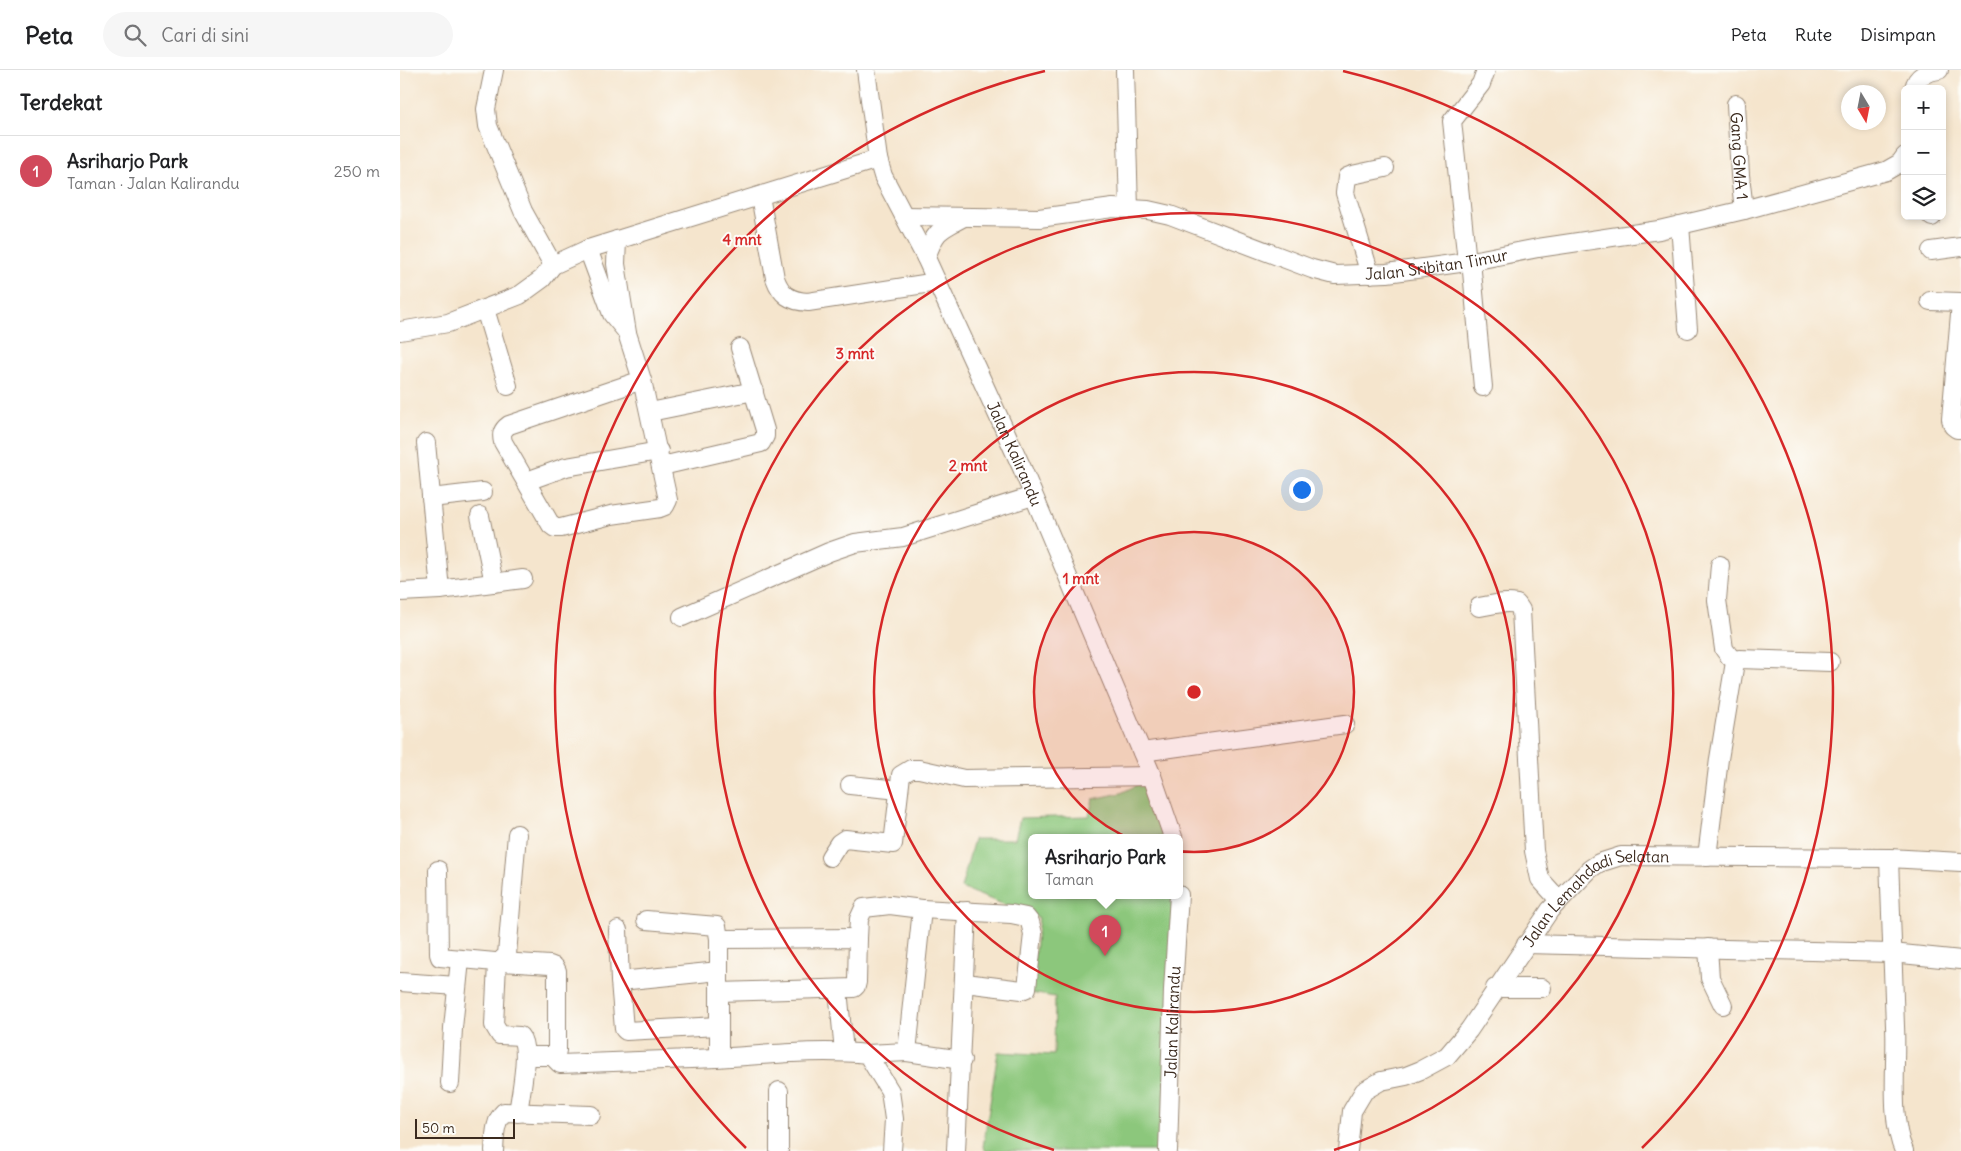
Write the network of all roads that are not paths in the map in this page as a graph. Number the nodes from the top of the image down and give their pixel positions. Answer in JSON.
{"nodes":[{"id":1,"x":494,"y":70,"type":"edge"},
{"id":2,"x":866,"y":70,"type":"edge"},
{"id":3,"x":1125,"y":70,"type":"edge"},
{"id":4,"x":1486,"y":70,"type":"edge"},
{"id":5,"x":1939,"y":70,"type":"edge"},
{"id":6,"x":1915,"y":79,"type":"edge"},
{"id":7,"x":1736,"y":104,"type":"dead end"},
{"id":8,"x":878,"y":159,"type":"junction"},
{"id":9,"x":1901,"y":162,"type":"edge"},
{"id":10,"x":1385,"y":168,"type":"dead end"},
{"id":11,"x":760,"y":196,"type":"junction"},
{"id":12,"x":1129,"y":209,"type":"junction"},
{"id":13,"x":1744,"y":210,"type":"junction"},
{"id":14,"x":904,"y":216,"type":"junction"},
{"id":15,"x":964,"y":217,"type":"junction"},
{"id":16,"x":1680,"y":225,"type":"junction"},
{"id":17,"x":617,"y":240,"type":"junction"},
{"id":18,"x":1961,"y":247,"type":"edge"},
{"id":19,"x":588,"y":249,"type":"junction"},
{"id":20,"x":1931,"y":251,"type":"dead end"},
{"id":21,"x":926,"y":258,"type":"junction"},
{"id":22,"x":1469,"y":262,"type":"junction"},
{"id":23,"x":553,"y":265,"type":"junction"},
{"id":24,"x":1370,"y":274,"type":"junction"},
{"id":25,"x":937,"y":282,"type":"junction"},
{"id":26,"x":1930,"y":301,"type":"dead end"},
{"id":27,"x":1961,"y":302,"type":"edge"},
{"id":28,"x":485,"y":309,"type":"junction"},
{"id":29,"x":1688,"y":329,"type":"dead end"},
{"id":30,"x":400,"y":331,"type":"edge"},
{"id":31,"x":627,"y":333,"type":"junction"},
{"id":32,"x":740,"y":348,"type":"dead end"},
{"id":33,"x":1958,"y":366,"type":"edge"},
{"id":34,"x":642,"y":380,"type":"junction"},
{"id":35,"x":508,"y":386,"type":"dead end"},
{"id":36,"x":1483,"y":387,"type":"dead end"},
{"id":37,"x":754,"y":391,"type":"junction"},
{"id":38,"x":650,"y":412,"type":"junction"},
{"id":39,"x":1961,"y":429,"type":"edge"},
{"id":40,"x":426,"y":443,"type":"dead end"},
{"id":41,"x":660,"y":459,"type":"junction"},
{"id":42,"x":527,"y":481,"type":"junction"},
{"id":43,"x":483,"y":492,"type":"dead end"},
{"id":44,"x":1033,"y":496,"type":"junction"},
{"id":45,"x":431,"y":498,"type":"junction"},
{"id":46,"x":480,"y":516,"type":"dead end"},
{"id":47,"x":1720,"y":565,"type":"dead end"},
{"id":48,"x":523,"y":579,"type":"dead end"},
{"id":49,"x":494,"y":583,"type":"junction"},
{"id":50,"x":440,"y":590,"type":"junction"},
{"id":51,"x":400,"y":592,"type":"edge"},
{"id":52,"x":1479,"y":607,"type":"dead end"},
{"id":53,"x":682,"y":617,"type":"dead end"},
{"id":54,"x":1737,"y":661,"type":"junction"},
{"id":55,"x":1830,"y":662,"type":"dead end"},
{"id":56,"x":1345,"y":724,"type":"dead end"},
{"id":57,"x":1142,"y":752,"type":"junction"},
{"id":58,"x":1152,"y":776,"type":"junction"},
{"id":59,"x":850,"y":785,"type":"dead end"},
{"id":60,"x":898,"y":790,"type":"junction"},
{"id":61,"x":517,"y":834,"type":"dead end"},
{"id":62,"x":1172,"y":834,"type":"edge"},
{"id":63,"x":830,"y":857,"type":"dead end"},
{"id":64,"x":1707,"y":857,"type":"junction"},
{"id":65,"x":1889,"y":858,"type":"junction"},
{"id":66,"x":1961,"y":862,"type":"edge"},
{"id":67,"x":438,"y":870,"type":"dead end"},
{"id":68,"x":1179,"y":899,"type":"edge"},
{"id":69,"x":1559,"y":900,"type":"junction"},
{"id":70,"x":922,"y":909,"type":"junction"},
{"id":71,"x":967,"y":911,"type":"junction"},
{"id":72,"x":646,"y":920,"type":"dead end"},
{"id":73,"x":618,"y":930,"type":"dead end"},
{"id":74,"x":858,"y":938,"type":"junction"},
{"id":75,"x":719,"y":939,"type":"junction"},
{"id":76,"x":1526,"y":944,"type":"junction"},
{"id":77,"x":1708,"y":948,"type":"junction"},
{"id":78,"x":1892,"y":953,"type":"junction"},
{"id":79,"x":460,"y":960,"type":"junction"},
{"id":80,"x":1961,"y":960,"type":"edge"},
{"id":81,"x":499,"y":963,"type":"junction"},
{"id":82,"x":719,"y":971,"type":"junction"},
{"id":83,"x":620,"y":981,"type":"junction"},
{"id":84,"x":400,"y":982,"type":"edge"},
{"id":85,"x":964,"y":983,"type":"junction"},
{"id":86,"x":457,"y":986,"type":"junction"},
{"id":87,"x":1496,"y":988,"type":"junction"},
{"id":88,"x":1542,"y":988,"type":"dead end"},
{"id":89,"x":838,"y":989,"type":"junction"},
{"id":90,"x":719,"y":992,"type":"junction"},
{"id":91,"x":1724,"y":1006,"type":"dead end"},
{"id":92,"x":718,"y":1026,"type":"junction"},
{"id":93,"x":844,"y":1052,"type":"junction"},
{"id":94,"x":907,"y":1052,"type":"junction"},
{"id":95,"x":867,"y":1054,"type":"junction"},
{"id":96,"x":525,"y":1056,"type":"junction"},
{"id":97,"x":552,"y":1056,"type":"junction"},
{"id":98,"x":719,"y":1058,"type":"junction"},
{"id":99,"x":962,"y":1060,"type":"junction"},
{"id":100,"x":450,"y":1083,"type":"dead end"},
{"id":101,"x":779,"y":1091,"type":"dead end"},
{"id":102,"x":518,"y":1113,"type":"junction"},
{"id":103,"x":591,"y":1115,"type":"dead end"},
{"id":104,"x":494,"y":1151,"type":"edge"},
{"id":105,"x":779,"y":1151,"type":"edge"},
{"id":106,"x":892,"y":1151,"type":"edge"},
{"id":107,"x":956,"y":1151,"type":"edge"},
{"id":108,"x":1168,"y":1151,"type":"edge"},
{"id":109,"x":1348,"y":1151,"type":"edge"},
{"id":110,"x":1904,"y":1151,"type":"edge"}],
"edges":[{"from":1,"to":23,"type":"street"},
{"from":2,"to":8,"type":"street","name":"Jalan Kalirandu"},
{"from":3,"to":12,"type":"street"},
{"from":4,"to":22,"type":"street"},
{"from":5,"to":6,"type":"street"},
{"from":7,"to":13,"type":"street","name":"Gang GMA 1"},
{"from":8,"to":11,"type":"street"},
{"from":8,"to":14,"type":"street","name":"Jalan Kalirandu"},
{"from":9,"to":13,"type":"street","name":"Jalan Sribitan Timur"},
{"from":10,"to":24,"type":"street"},
{"from":11,"to":17,"type":"street"},
{"from":11,"to":25,"type":"street"},
{"from":12,"to":15,"type":"street","name":"Jalan Sribitan Timur"},
{"from":12,"to":24,"type":"street","name":"Jalan Sribitan Timur"},
{"from":13,"to":16,"type":"street","name":"Jalan Sribitan Timur"},
{"from":14,"to":15,"type":"street","name":"Jalan Sribitan Timur"},
{"from":14,"to":21,"type":"street","name":"Jalan Kalirandu"},
{"from":15,"to":21,"type":"street","name":"Jalan Sribitan Timur"},
{"from":16,"to":22,"type":"street","name":"Jalan Sribitan Timur"},
{"from":16,"to":29,"type":"street"},
{"from":17,"to":19,"type":"street"},
{"from":17,"to":31,"type":"street"},
{"from":18,"to":20,"type":"street"},
{"from":19,"to":23,"type":"street"},
{"from":19,"to":31,"type":"street"},
{"from":21,"to":25,"type":"street","name":"Jalan Kalirandu"},
{"from":22,"to":24,"type":"street","name":"Jalan Sribitan Timur"},
{"from":22,"to":36,"type":"street"},
{"from":23,"to":28,"type":"street"},
{"from":25,"to":44,"type":"street","name":"Jalan Kalirandu"},
{"from":26,"to":27,"type":"street"},
{"from":27,"to":33,"type":"street"},
{"from":28,"to":30,"type":"street"},
{"from":28,"to":35,"type":"street"},
{"from":31,"to":34,"type":"street"},
{"from":32,"to":37,"type":"street"},
{"from":33,"to":39,"type":"street"},
{"from":34,"to":38,"type":"street"},
{"from":34,"to":42,"type":"street"},
{"from":37,"to":38,"type":"street"},
{"from":37,"to":41,"type":"street"},
{"from":38,"to":41,"type":"street"},
{"from":40,"to":45,"type":"street"},
{"from":41,"to":42,"type":"street"},
{"from":41,"to":42,"type":"street"},
{"from":43,"to":45,"type":"street"},
{"from":44,"to":53,"type":"street"},
{"from":44,"to":57,"type":"street","name":"Jalan Kalirandu"},
{"from":45,"to":50,"type":"street"},
{"from":46,"to":49,"type":"street"},
{"from":47,"to":54,"type":"street"},
{"from":48,"to":49,"type":"street"},
{"from":49,"to":50,"type":"street"},
{"from":50,"to":51,"type":"street"},
{"from":52,"to":69,"type":"street"},
{"from":54,"to":55,"type":"street"},
{"from":54,"to":64,"type":"street"},
{"from":56,"to":57,"type":"street"},
{"from":57,"to":58,"type":"street","name":"Jalan Kalirandu"},
{"from":58,"to":60,"type":"street"},
{"from":58,"to":62,"type":"street","name":"Jalan Kalirandu"},
{"from":59,"to":60,"type":"street"},
{"from":60,"to":63,"type":"street"},
{"from":61,"to":81,"type":"street"},
{"from":64,"to":65,"type":"street","name":"Jalan Lemahdadi Selatan"},
{"from":64,"to":69,"type":"street","name":"Jalan Lemahdadi Selatan"},
{"from":65,"to":66,"type":"street","name":"Jalan Lemahdadi Selatan"},
{"from":65,"to":78,"type":"street"},
{"from":67,"to":79,"type":"street"},
{"from":68,"to":108,"type":"street","name":"Jalan Kalirandu"},
{"from":69,"to":76,"type":"street","name":"Jalan Lemahdadi Selatan"},
{"from":70,"to":71,"type":"street"},
{"from":70,"to":74,"type":"street"},
{"from":70,"to":94,"type":"street"},
{"from":71,"to":85,"type":"street"},
{"from":71,"to":85,"type":"street"},
{"from":72,"to":75,"type":"street"},
{"from":73,"to":83,"type":"street"},
{"from":74,"to":75,"type":"street"},
{"from":74,"to":89,"type":"street"},
{"from":75,"to":82,"type":"street"},
{"from":76,"to":77,"type":"street"},
{"from":76,"to":87,"type":"street","name":"Jalan Lemahdadi Selatan"},
{"from":77,"to":78,"type":"street"},
{"from":77,"to":91,"type":"street"},
{"from":78,"to":80,"type":"street"},
{"from":78,"to":110,"type":"street"},
{"from":79,"to":81,"type":"street"},
{"from":79,"to":86,"type":"street"},
{"from":81,"to":96,"type":"street"},
{"from":81,"to":97,"type":"street"},
{"from":82,"to":83,"type":"street"},
{"from":82,"to":90,"type":"street"},
{"from":83,"to":92,"type":"street"},
{"from":84,"to":86,"type":"street"},
{"from":85,"to":99,"type":"street"},
{"from":86,"to":100,"type":"street"},
{"from":87,"to":88,"type":"street"},
{"from":87,"to":109,"type":"street","name":"Jalan Lemahdadi Selatan"},
{"from":89,"to":90,"type":"street"},
{"from":89,"to":93,"type":"street"},
{"from":90,"to":92,"type":"street"},
{"from":92,"to":98,"type":"street"},
{"from":93,"to":95,"type":"street"},
{"from":93,"to":98,"type":"street"},
{"from":94,"to":95,"type":"street"},
{"from":94,"to":99,"type":"street"},
{"from":95,"to":106,"type":"street"},
{"from":96,"to":97,"type":"street"},
{"from":96,"to":102,"type":"street"},
{"from":97,"to":98,"type":"street"},
{"from":99,"to":107,"type":"street"},
{"from":101,"to":105,"type":"street"},
{"from":102,"to":103,"type":"street"},
{"from":102,"to":104,"type":"street"}]}
